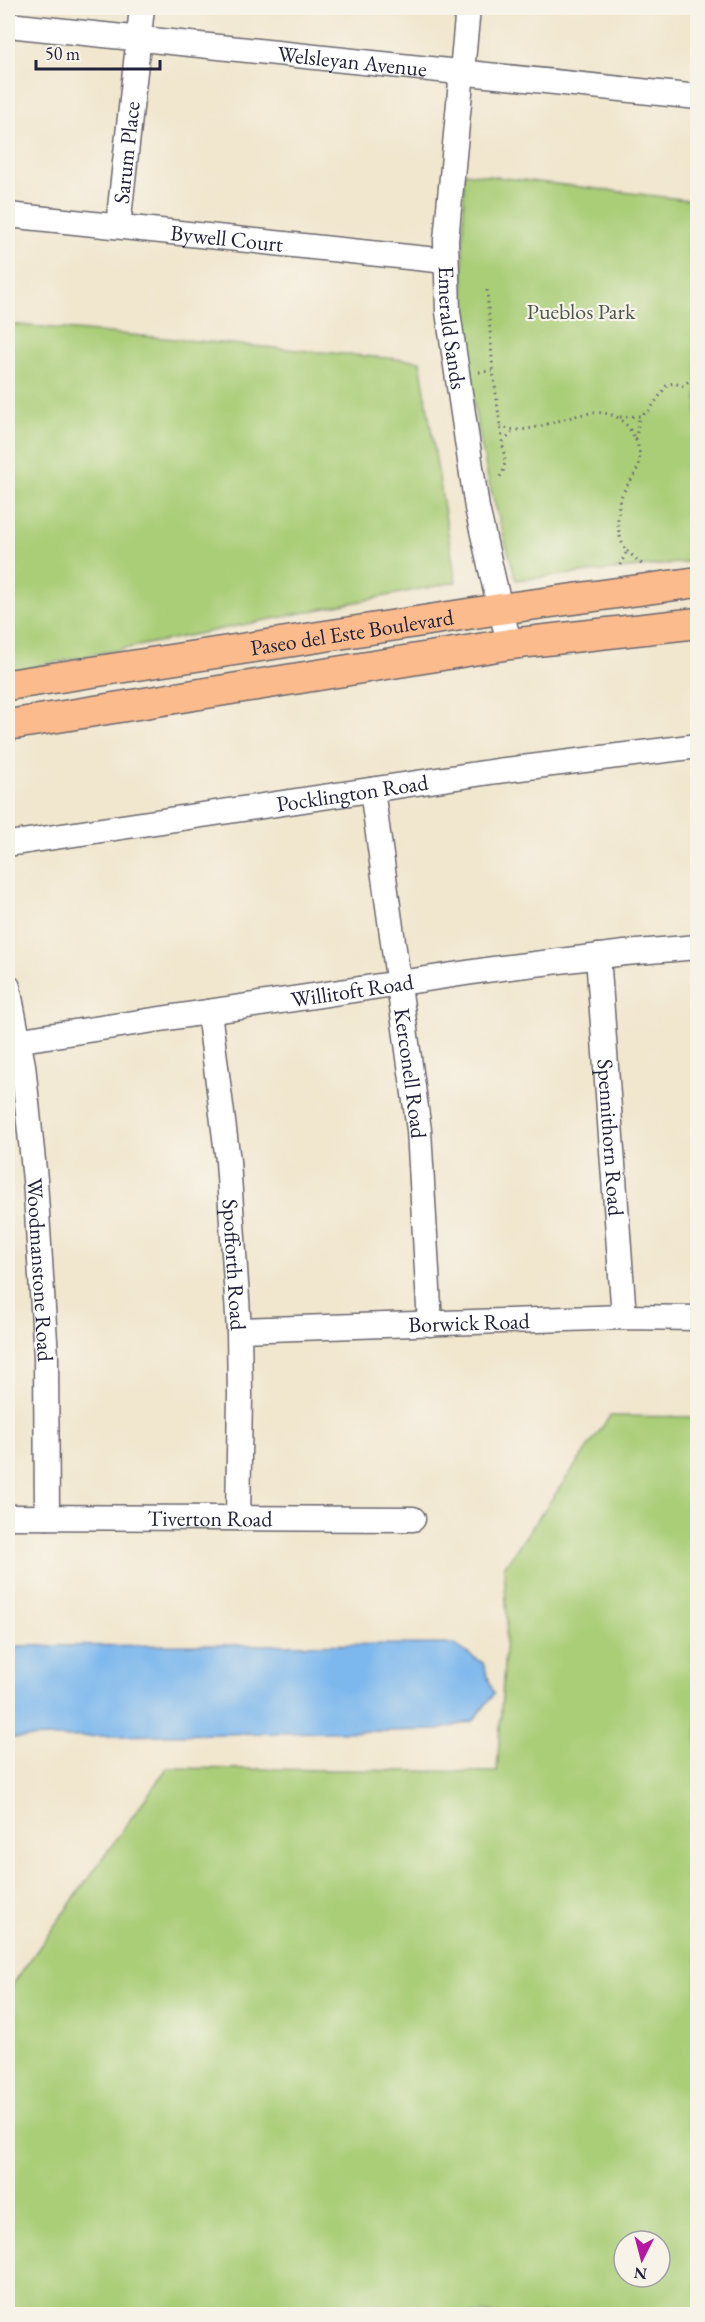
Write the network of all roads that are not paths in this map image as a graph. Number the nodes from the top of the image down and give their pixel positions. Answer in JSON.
{"nodes":[{"id":1,"x":142,"y":8,"type":"edge"},
{"id":2,"x":468,"y":8,"type":"edge"},
{"id":3,"x":8,"y":25,"type":"edge"},
{"id":4,"x":138,"y":39,"type":"junction"},
{"id":5,"x":462,"y":73,"type":"junction"},
{"id":6,"x":698,"y":97,"type":"edge"},
{"id":7,"x":8,"y":215,"type":"edge"},
{"id":8,"x":118,"y":226,"type":"junction"},
{"id":9,"x":446,"y":261,"type":"junction"},
{"id":10,"x":698,"y":582,"type":"edge"},
{"id":11,"x":500,"y":609,"type":"junction"},
{"id":12,"x":698,"y":623,"type":"edge"},
{"id":13,"x":510,"y":644,"type":"junction"},
{"id":14,"x":8,"y":685,"type":"edge"},
{"id":15,"x":8,"y":724,"type":"edge"},
{"id":16,"x":698,"y":746,"type":"edge"},
{"id":17,"x":372,"y":790,"type":"junction"},
{"id":18,"x":8,"y":844,"type":"edge"},
{"id":19,"x":698,"y":947,"type":"edge"},
{"id":20,"x":598,"y":956,"type":"junction"},
{"id":21,"x":398,"y":984,"type":"junction"},
{"id":22,"x":8,"y":987,"type":"edge"},
{"id":23,"x":209,"y":1012,"type":"junction"},
{"id":24,"x":13,"y":1041,"type":"edge"},
{"id":25,"x":624,"y":1317,"type":"junction"},
{"id":26,"x":698,"y":1318,"type":"edge"},
{"id":27,"x":430,"y":1324,"type":"junction"},
{"id":28,"x":239,"y":1330,"type":"junction"},
{"id":29,"x":8,"y":1517,"type":"edge"},
{"id":30,"x":47,"y":1517,"type":"junction"},
{"id":31,"x":238,"y":1518,"type":"junction"},
{"id":32,"x":413,"y":1519,"type":"dead end"}],
"edges":[{"from":1,"to":4,"type":"street","name":"Sarum Place"},
{"from":2,"to":5,"type":"street","name":"Emerald Sands"},
{"from":3,"to":4,"type":"street","name":"Welsleyan Avenue"},
{"from":4,"to":5,"type":"street","name":"Welsleyan Avenue"},
{"from":4,"to":8,"type":"street","name":"Sarum Place"},
{"from":5,"to":6,"type":"street","name":"Welsleyan Avenue"},
{"from":5,"to":9,"type":"street","name":"Emerald Sands"},
{"from":7,"to":8,"type":"street","name":"Bywell Court"},
{"from":8,"to":9,"type":"street","name":"Bywell Court"},
{"from":9,"to":11,"type":"street","name":"Emerald Sands"},
{"from":10,"to":11,"type":"main road","name":"Paseo del Este Boulevard"},
{"from":11,"to":13,"type":"street","name":"Emerald Sands"},
{"from":11,"to":14,"type":"main road","name":"Paseo del Este Boulevard"},
{"from":12,"to":13,"type":"main road","name":"Paseo del Este Boulevard"},
{"from":13,"to":15,"type":"main road","name":"Paseo del Este Boulevard"},
{"from":16,"to":17,"type":"street","name":"Pocklington Road"},
{"from":17,"to":18,"type":"street","name":"Pocklington Road"},
{"from":17,"to":21,"type":"street","name":"Kerconell Road"},
{"from":19,"to":20,"type":"street","name":"Willitoft Road"},
{"from":20,"to":21,"type":"street","name":"Willitoft Road"},
{"from":20,"to":25,"type":"street","name":"Spennithorn Road"},
{"from":21,"to":23,"type":"street","name":"Willitoft Road"},
{"from":21,"to":27,"type":"street","name":"Kerconell Road"},
{"from":22,"to":24,"type":"street","name":"Woodmanstone Road"},
{"from":23,"to":24,"type":"street","name":"Willitoft Road"},
{"from":23,"to":28,"type":"street","name":"Spofforth Road"},
{"from":24,"to":30,"type":"street","name":"Woodmanstone Road"},
{"from":25,"to":26,"type":"street","name":"Borwick Road"},
{"from":25,"to":27,"type":"street","name":"Borwick Road"},
{"from":27,"to":28,"type":"street","name":"Borwick Road"},
{"from":28,"to":31,"type":"street","name":"Spofforth Road"},
{"from":29,"to":30,"type":"street","name":"Tiverton Road"},
{"from":30,"to":31,"type":"street","name":"Tiverton Road"},
{"from":31,"to":32,"type":"street","name":"Tiverton Road"}]}
